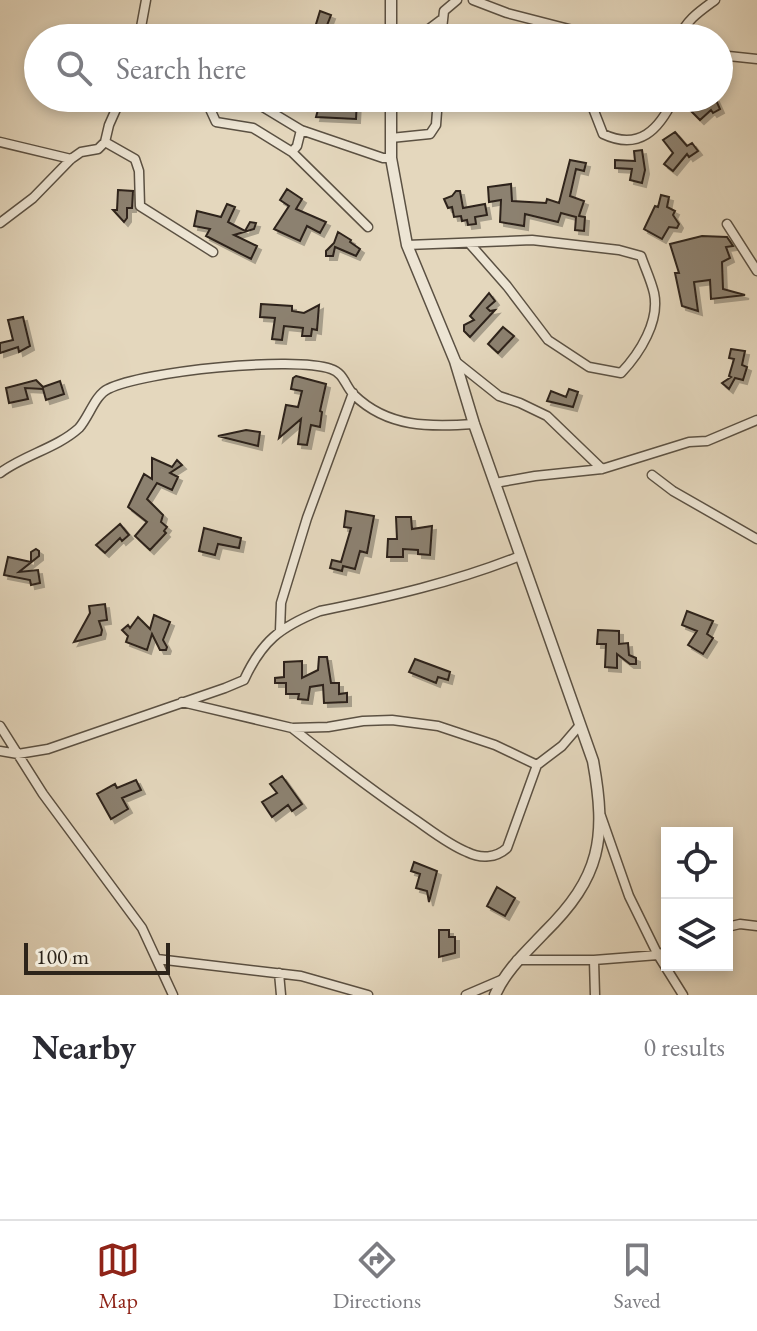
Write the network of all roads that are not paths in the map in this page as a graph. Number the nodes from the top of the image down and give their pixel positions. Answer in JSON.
{"nodes":[{"id":1,"x":146,"y":0,"type":"edge"},
{"id":2,"x":391,"y":0,"type":"edge"},
{"id":3,"x":457,"y":0,"type":"edge"},
{"id":4,"x":473,"y":0,"type":"edge"},
{"id":5,"x":715,"y":0,"type":"edge"},
{"id":6,"x":441,"y":20,"type":"junction"},
{"id":7,"x":142,"y":24,"type":"edge"},
{"id":8,"x":391,"y":24,"type":"edge"},
{"id":9,"x":436,"y":24,"type":"edge"},
{"id":10,"x":441,"y":24,"type":"edge"},
{"id":11,"x":549,"y":24,"type":"edge"},
{"id":12,"x":687,"y":24,"type":"edge"},
{"id":13,"x":733,"y":56,"type":"edge"},
{"id":14,"x":757,"y":59,"type":"edge"},
{"id":15,"x":115,"y":112,"type":"edge"},
{"id":16,"x":211,"y":112,"type":"edge"},
{"id":17,"x":271,"y":112,"type":"edge"},
{"id":18,"x":391,"y":112,"type":"edge"},
{"id":19,"x":437,"y":112,"type":"edge"},
{"id":20,"x":594,"y":112,"type":"edge"},
{"id":21,"x":665,"y":112,"type":"edge"},
{"id":22,"x":301,"y":130,"type":"junction"},
{"id":23,"x":391,"y":138,"type":"junction"},
{"id":24,"x":0,"y":142,"type":"edge"},
{"id":25,"x":105,"y":142,"type":"junction"},
{"id":26,"x":292,"y":152,"type":"junction"},
{"id":27,"x":391,"y":158,"type":"junction"},
{"id":28,"x":71,"y":159,"type":"junction"},
{"id":29,"x":0,"y":223,"type":"edge"},
{"id":30,"x":727,"y":224,"type":"dead end"},
{"id":31,"x":368,"y":227,"type":"dead end"},
{"id":32,"x":470,"y":244,"type":"junction"},
{"id":33,"x":407,"y":245,"type":"junction"},
{"id":34,"x":213,"y":252,"type":"dead end"},
{"id":35,"x":757,"y":271,"type":"edge"},
{"id":36,"x":455,"y":361,"type":"junction"},
{"id":37,"x":353,"y":393,"type":"junction"},
{"id":38,"x":757,"y":420,"type":"edge"},
{"id":39,"x":474,"y":424,"type":"junction"},
{"id":40,"x":602,"y":469,"type":"junction"},
{"id":41,"x":0,"y":473,"type":"edge"},
{"id":42,"x":652,"y":475,"type":"dead end"},
{"id":43,"x":495,"y":483,"type":"junction"},
{"id":44,"x":757,"y":539,"type":"edge"},
{"id":45,"x":520,"y":556,"type":"junction"},
{"id":46,"x":280,"y":631,"type":"junction"},
{"id":47,"x":181,"y":702,"type":"junction"},
{"id":48,"x":580,"y":725,"type":"junction"},
{"id":49,"x":0,"y":726,"type":"edge"},
{"id":50,"x":292,"y":728,"type":"junction"},
{"id":51,"x":0,"y":751,"type":"edge"},
{"id":52,"x":18,"y":754,"type":"junction"},
{"id":53,"x":537,"y":765,"type":"junction"},
{"id":54,"x":601,"y":815,"type":"junction"},
{"id":55,"x":733,"y":926,"type":"edge"},
{"id":56,"x":757,"y":926,"type":"edge"},
{"id":57,"x":661,"y":950,"type":"edge"},
{"id":58,"x":661,"y":953,"type":"edge"},
{"id":59,"x":157,"y":959,"type":"junction"},
{"id":60,"x":517,"y":960,"type":"junction"},
{"id":61,"x":594,"y":960,"type":"junction"},
{"id":62,"x":672,"y":971,"type":"edge"},
{"id":63,"x":279,"y":973,"type":"junction"},
{"id":64,"x":501,"y":980,"type":"junction"},
{"id":65,"x":173,"y":995,"type":"edge"},
{"id":66,"x":281,"y":995,"type":"edge"},
{"id":67,"x":368,"y":995,"type":"edge"},
{"id":68,"x":466,"y":995,"type":"edge"},
{"id":69,"x":495,"y":995,"type":"edge"},
{"id":70,"x":595,"y":995,"type":"edge"},
{"id":71,"x":683,"y":995,"type":"edge"}],
"edges":[{"from":1,"to":7,"type":"street"},
{"from":2,"to":8,"type":"street"},
{"from":3,"to":6,"type":"street"},
{"from":4,"to":11,"type":"street"},
{"from":5,"to":12,"type":"street"},
{"from":6,"to":9,"type":"street"},
{"from":6,"to":10,"type":"street"},
{"from":13,"to":14,"type":"street"},
{"from":15,"to":25,"type":"street"},
{"from":16,"to":26,"type":"street"},
{"from":17,"to":22,"type":"street"},
{"from":18,"to":23,"type":"street"},
{"from":19,"to":23,"type":"street"},
{"from":20,"to":21,"type":"street"},
{"from":22,"to":26,"type":"street"},
{"from":22,"to":27,"type":"street"},
{"from":23,"to":27,"type":"street"},
{"from":24,"to":28,"type":"street"},
{"from":25,"to":28,"type":"street"},
{"from":25,"to":34,"type":"street"},
{"from":26,"to":31,"type":"street"},
{"from":27,"to":33,"type":"street"},
{"from":28,"to":29,"type":"street"},
{"from":30,"to":35,"type":"street"},
{"from":32,"to":32,"type":"street"},
{"from":32,"to":33,"type":"street"},
{"from":33,"to":36,"type":"street"},
{"from":36,"to":39,"type":"street"},
{"from":36,"to":40,"type":"street"},
{"from":37,"to":39,"type":"street"},
{"from":37,"to":41,"type":"street"},
{"from":37,"to":46,"type":"street"},
{"from":38,"to":40,"type":"street"},
{"from":39,"to":43,"type":"street"},
{"from":40,"to":43,"type":"street"},
{"from":42,"to":44,"type":"street"},
{"from":43,"to":45,"type":"street"},
{"from":45,"to":46,"type":"street"},
{"from":45,"to":48,"type":"street"},
{"from":46,"to":47,"type":"street"},
{"from":47,"to":50,"type":"street"},
{"from":47,"to":52,"type":"street"},
{"from":48,"to":53,"type":"street"},
{"from":48,"to":54,"type":"street"},
{"from":49,"to":52,"type":"street"},
{"from":50,"to":53,"type":"street"},
{"from":50,"to":53,"type":"street"},
{"from":51,"to":52,"type":"street"},
{"from":52,"to":59,"type":"street"},
{"from":54,"to":57,"type":"street"},
{"from":54,"to":60,"type":"street"},
{"from":55,"to":56,"type":"street"},
{"from":58,"to":61,"type":"street"},
{"from":59,"to":63,"type":"street"},
{"from":59,"to":65,"type":"street"},
{"from":60,"to":61,"type":"street"},
{"from":60,"to":64,"type":"street"},
{"from":61,"to":70,"type":"street"},
{"from":62,"to":71,"type":"street"},
{"from":63,"to":66,"type":"street"},
{"from":63,"to":67,"type":"street"},
{"from":64,"to":68,"type":"street"},
{"from":64,"to":69,"type":"street"}]}
